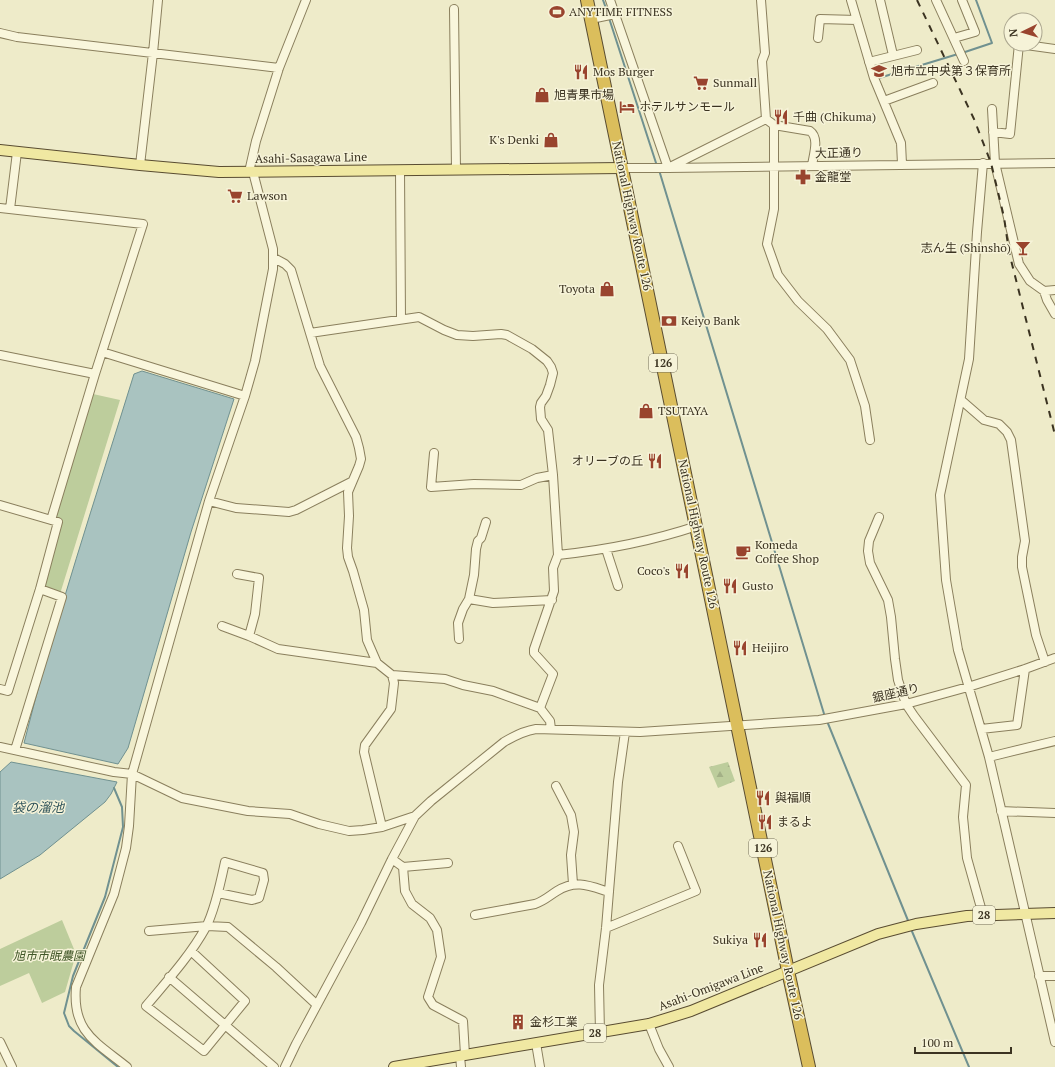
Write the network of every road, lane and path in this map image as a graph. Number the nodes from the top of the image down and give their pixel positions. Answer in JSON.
{"nodes":[{"id":1,"x":158,"y":0,"type":"edge"},
{"id":2,"x":306,"y":0,"type":"edge"},
{"id":3,"x":588,"y":0,"type":"edge"},
{"id":4,"x":610,"y":0,"type":"edge"},
{"id":5,"x":761,"y":0,"type":"edge"},
{"id":6,"x":851,"y":0,"type":"edge"},
{"id":7,"x":880,"y":0,"type":"edge"},
{"id":8,"x":936,"y":0,"type":"edge"},
{"id":9,"x":962,"y":0,"type":"edge"},
{"id":10,"x":454,"y":9,"type":"dead end"},
{"id":11,"x":611,"y":15,"type":"junction"},
{"id":12,"x":591,"y":19,"type":"junction"},
{"id":13,"x":857,"y":20,"type":"junction"},
{"id":14,"x":0,"y":33,"type":"edge"},
{"id":15,"x":818,"y":38,"type":"dead end"},
{"id":16,"x":954,"y":38,"type":"junction"},
{"id":17,"x":1055,"y":49,"type":"edge"},
{"id":18,"x":916,"y":50,"type":"dead end"},
{"id":19,"x":153,"y":53,"type":"junction"},
{"id":20,"x":893,"y":56,"type":"junction"},
{"id":21,"x":964,"y":61,"type":"dead end"},
{"id":22,"x":869,"y":62,"type":"junction"},
{"id":23,"x":280,"y":68,"type":"junction"},
{"id":24,"x":934,"y":83,"type":"dead end"},
{"id":25,"x":884,"y":101,"type":"junction"},
{"id":26,"x":992,"y":109,"type":"dead end"},
{"id":27,"x":766,"y":119,"type":"junction"},
{"id":28,"x":774,"y":124,"type":"junction"},
{"id":29,"x":993,"y":132,"type":"junction"},
{"id":30,"x":0,"y":150,"type":"edge"},
{"id":31,"x":16,"y":152,"type":"junction"},
{"id":32,"x":982,"y":163,"type":"junction"},
{"id":33,"x":995,"y":163,"type":"junction"},
{"id":34,"x":1055,"y":163,"type":"edge"},
{"id":35,"x":902,"y":164,"type":"junction"},
{"id":36,"x":140,"y":165,"type":"junction"},
{"id":37,"x":775,"y":166,"type":"junction"},
{"id":38,"x":812,"y":166,"type":"junction"},
{"id":39,"x":622,"y":168,"type":"junction"},
{"id":40,"x":668,"y":168,"type":"junction"},
{"id":41,"x":400,"y":170,"type":"junction"},
{"id":42,"x":456,"y":170,"type":"junction"},
{"id":43,"x":251,"y":172,"type":"junction"},
{"id":44,"x":0,"y":208,"type":"edge"},
{"id":45,"x":10,"y":209,"type":"junction"},
{"id":46,"x":274,"y":258,"type":"junction"},
{"id":47,"x":1055,"y":290,"type":"edge"},
{"id":48,"x":1044,"y":291,"type":"junction"},
{"id":49,"x":1055,"y":314,"type":"edge"},
{"id":50,"x":401,"y":319,"type":"junction"},
{"id":51,"x":310,"y":333,"type":"junction"},
{"id":52,"x":102,"y":352,"type":"junction"},
{"id":53,"x":0,"y":355,"type":"edge"},
{"id":54,"x":95,"y":374,"type":"junction"},
{"id":55,"x":245,"y":396,"type":"junction"},
{"id":56,"x":961,"y":400,"type":"junction"},
{"id":57,"x":870,"y":440,"type":"dead end"},
{"id":58,"x":434,"y":453,"type":"dead end"},
{"id":59,"x":553,"y":475,"type":"junction"},
{"id":60,"x":351,"y":482,"type":"junction"},
{"id":61,"x":209,"y":501,"type":"junction"},
{"id":62,"x":0,"y":505,"type":"edge"},
{"id":63,"x":878,"y":517,"type":"dead end"},
{"id":64,"x":51,"y":520,"type":"junction"},
{"id":65,"x":486,"y":522,"type":"dead end"},
{"id":66,"x":697,"y":526,"type":"junction"},
{"id":67,"x":606,"y":549,"type":"junction"},
{"id":68,"x":558,"y":555,"type":"junction"},
{"id":69,"x":237,"y":574,"type":"dead end"},
{"id":70,"x":618,"y":586,"type":"dead end"},
{"id":71,"x":40,"y":589,"type":"junction"},
{"id":72,"x":469,"y":599,"type":"junction"},
{"id":73,"x":552,"y":600,"type":"junction"},
{"id":74,"x":222,"y":626,"type":"dead end"},
{"id":75,"x":249,"y":636,"type":"junction"},
{"id":76,"x":459,"y":639,"type":"dead end"},
{"id":77,"x":1055,"y":658,"type":"edge"},
{"id":78,"x":1045,"y":662,"type":"junction"},
{"id":79,"x":377,"y":663,"type":"junction"},
{"id":80,"x":1025,"y":669,"type":"junction"},
{"id":81,"x":392,"y":675,"type":"junction"},
{"id":82,"x":968,"y":687,"type":"junction"},
{"id":83,"x":0,"y":689,"type":"edge"},
{"id":84,"x":906,"y":704,"type":"junction"},
{"id":85,"x":540,"y":708,"type":"junction"},
{"id":86,"x":738,"y":726,"type":"junction"},
{"id":87,"x":551,"y":729,"type":"junction"},
{"id":88,"x":981,"y":729,"type":"junction"},
{"id":89,"x":624,"y":732,"type":"junction"},
{"id":90,"x":1055,"y":741,"type":"edge"},
{"id":91,"x":0,"y":747,"type":"edge"},
{"id":92,"x":15,"y":750,"type":"junction"},
{"id":93,"x":989,"y":757,"type":"junction"},
{"id":94,"x":132,"y":774,"type":"junction"},
{"id":95,"x":556,"y":786,"type":"dead end"},
{"id":96,"x":1001,"y":811,"type":"junction"},
{"id":97,"x":1055,"y":813,"type":"edge"},
{"id":98,"x":415,"y":816,"type":"junction"},
{"id":99,"x":382,"y":827,"type":"junction"},
{"id":100,"x":678,"y":846,"type":"dead end"},
{"id":101,"x":392,"y":859,"type":"junction"},
{"id":102,"x":448,"y":863,"type":"dead end"},
{"id":103,"x":403,"y":867,"type":"junction"},
{"id":104,"x":573,"y":884,"type":"junction"},
{"id":105,"x":609,"y":892,"type":"junction"},
{"id":106,"x":218,"y":893,"type":"junction"},
{"id":107,"x":983,"y":914,"type":"junction"},
{"id":108,"x":1024,"y":914,"type":"junction"},
{"id":109,"x":1053,"y":914,"type":"edge"},
{"id":110,"x":475,"y":915,"type":"dead end"},
{"id":111,"x":207,"y":926,"type":"junction"},
{"id":112,"x":606,"y":928,"type":"junction"},
{"id":113,"x":150,"y":931,"type":"dead end"},
{"id":114,"x":191,"y":951,"type":"junction"},
{"id":115,"x":788,"y":971,"type":"junction"},
{"id":116,"x":1039,"y":976,"type":"junction"},
{"id":117,"x":1055,"y":976,"type":"edge"},
{"id":118,"x":169,"y":978,"type":"junction"},
{"id":119,"x":317,"y":1005,"type":"junction"},
{"id":120,"x":649,"y":1024,"type":"junction"},
{"id":121,"x":225,"y":1025,"type":"junction"},
{"id":122,"x":600,"y":1032,"type":"junction"},
{"id":123,"x":0,"y":1042,"type":"edge"},
{"id":124,"x":1055,"y":1042,"type":"edge"},
{"id":125,"x":536,"y":1043,"type":"junction"},
{"id":126,"x":462,"y":1056,"type":"junction"},
{"id":127,"x":12,"y":1067,"type":"edge"},
{"id":128,"x":127,"y":1067,"type":"edge"},
{"id":129,"x":274,"y":1067,"type":"edge"},
{"id":130,"x":285,"y":1067,"type":"edge"},
{"id":131,"x":394,"y":1067,"type":"edge"},
{"id":132,"x":461,"y":1067,"type":"edge"},
{"id":133,"x":540,"y":1067,"type":"edge"},
{"id":134,"x":669,"y":1067,"type":"edge"},
{"id":135,"x":809,"y":1067,"type":"edge"}],
"edges":[{"from":1,"to":19,"type":"street"},
{"from":2,"to":23,"type":"street"},
{"from":3,"to":12,"type":"highway","name":"National Highway Route 126","number":"126"},
{"from":4,"to":11,"type":"street"},
{"from":5,"to":27,"type":"street"},
{"from":6,"to":13,"type":"street"},
{"from":7,"to":20,"type":"street"},
{"from":8,"to":16,"type":"street"},
{"from":9,"to":16,"type":"street"},
{"from":10,"to":42,"type":"street"},
{"from":11,"to":12,"type":"street"},
{"from":11,"to":40,"type":"street"},
{"from":12,"to":39,"type":"highway","name":"National Highway Route 126","number":"126"},
{"from":13,"to":15,"type":"street"},
{"from":13,"to":22,"type":"street"},
{"from":14,"to":19,"type":"street"},
{"from":16,"to":21,"type":"street"},
{"from":17,"to":29,"type":"street"},
{"from":18,"to":20,"type":"street"},
{"from":19,"to":23,"type":"street"},
{"from":19,"to":36,"type":"street"},
{"from":20,"to":22,"type":"street"},
{"from":22,"to":25,"type":"street"},
{"from":23,"to":43,"type":"street"},
{"from":24,"to":25,"type":"street"},
{"from":25,"to":35,"type":"street"},
{"from":26,"to":29,"type":"street"},
{"from":27,"to":28,"type":"street"},
{"from":27,"to":40,"type":"street"},
{"from":28,"to":37,"type":"street"},
{"from":28,"to":38,"type":"street"},
{"from":29,"to":33,"type":"street"},
{"from":30,"to":31,"type":"main road","name":"Asahi-Sasagawa Line"},
{"from":31,"to":36,"type":"main road","name":"Asahi-Sasagawa Line"},
{"from":31,"to":45,"type":"street"},
{"from":32,"to":33,"type":"street","name":"大正通り"},
{"from":32,"to":35,"type":"street","name":"大正通り"},
{"from":32,"to":56,"type":"street"},
{"from":33,"to":34,"type":"street","name":"大正通り"},
{"from":33,"to":48,"type":"street"},
{"from":35,"to":38,"type":"street","name":"大正通り"},
{"from":36,"to":43,"type":"main road","name":"Asahi-Sasagawa Line"},
{"from":37,"to":38,"type":"street","name":"大正通り"},
{"from":37,"to":40,"type":"street","name":"大正通り"},
{"from":37,"to":57,"type":"street"},
{"from":39,"to":40,"type":"street","name":"大正通り"},
{"from":39,"to":42,"type":"main road","name":"Asahi-Sasagawa Line"},
{"from":39,"to":66,"type":"highway","name":"National Highway Route 126","number":"126"},
{"from":41,"to":42,"type":"main road","name":"Asahi-Sasagawa Line"},
{"from":41,"to":43,"type":"main road","name":"Asahi-Sasagawa Line"},
{"from":41,"to":50,"type":"street"},
{"from":43,"to":46,"type":"street"},
{"from":44,"to":45,"type":"street"},
{"from":45,"to":52,"type":"street"},
{"from":46,"to":51,"type":"street"},
{"from":46,"to":55,"type":"street"},
{"from":47,"to":48,"type":"street"},
{"from":48,"to":49,"type":"street"},
{"from":50,"to":51,"type":"street"},
{"from":50,"to":59,"type":"street"},
{"from":51,"to":60,"type":"street"},
{"from":52,"to":54,"type":"street"},
{"from":52,"to":55,"type":"street"},
{"from":53,"to":54,"type":"street"},
{"from":54,"to":64,"type":"street"},
{"from":55,"to":61,"type":"street"},
{"from":56,"to":78,"type":"street"},
{"from":56,"to":82,"type":"street"},
{"from":58,"to":59,"type":"street"},
{"from":59,"to":68,"type":"street"},
{"from":60,"to":61,"type":"street"},
{"from":60,"to":79,"type":"street"},
{"from":61,"to":94,"type":"street"},
{"from":62,"to":64,"type":"street"},
{"from":63,"to":84,"type":"street"},
{"from":64,"to":71,"type":"street"},
{"from":65,"to":72,"type":"street"},
{"from":66,"to":67,"type":"street"},
{"from":66,"to":86,"type":"highway","name":"National Highway Route 126","number":"126"},
{"from":67,"to":68,"type":"street"},
{"from":67,"to":70,"type":"street"},
{"from":68,"to":73,"type":"street"},
{"from":69,"to":75,"type":"street"},
{"from":71,"to":83,"type":"street"},
{"from":71,"to":92,"type":"street"},
{"from":72,"to":73,"type":"street"},
{"from":72,"to":76,"type":"street"},
{"from":73,"to":85,"type":"street"},
{"from":74,"to":75,"type":"street"},
{"from":75,"to":79,"type":"street"},
{"from":77,"to":78,"type":"street","name":"銀座通り"},
{"from":78,"to":80,"type":"street","name":"銀座通り"},
{"from":79,"to":81,"type":"street"},
{"from":80,"to":82,"type":"street","name":"銀座通り"},
{"from":80,"to":88,"type":"street"},
{"from":81,"to":85,"type":"street"},
{"from":81,"to":99,"type":"street"},
{"from":82,"to":84,"type":"street","name":"銀座通り"},
{"from":82,"to":88,"type":"street"},
{"from":84,"to":86,"type":"street","name":"銀座通り"},
{"from":84,"to":107,"type":"street"},
{"from":85,"to":87,"type":"street"},
{"from":86,"to":89,"type":"street","name":"銀座通り"},
{"from":86,"to":115,"type":"highway","name":"National Highway Route 126","number":"126"},
{"from":87,"to":89,"type":"street","name":"銀座通り"},
{"from":87,"to":98,"type":"street","name":"銀座通り"},
{"from":88,"to":93,"type":"street"},
{"from":89,"to":105,"type":"street"},
{"from":90,"to":93,"type":"street"},
{"from":91,"to":92,"type":"street"},
{"from":92,"to":94,"type":"street"},
{"from":93,"to":96,"type":"street"},
{"from":94,"to":99,"type":"street"},
{"from":94,"to":128,"type":"street"},
{"from":95,"to":104,"type":"street"},
{"from":96,"to":97,"type":"street"},
{"from":96,"to":108,"type":"street"},
{"from":98,"to":99,"type":"street"},
{"from":98,"to":101,"type":"street"},
{"from":100,"to":112,"type":"street"},
{"from":101,"to":103,"type":"street"},
{"from":101,"to":119,"type":"street"},
{"from":102,"to":103,"type":"street"},
{"from":103,"to":126,"type":"street"},
{"from":104,"to":105,"type":"street"},
{"from":104,"to":110,"type":"street"},
{"from":105,"to":112,"type":"street"},
{"from":106,"to":106,"type":"street"},
{"from":106,"to":111,"type":"street"},
{"from":107,"to":108,"type":"main road","name":"Asahi-Omigawa Line","number":"28"},
{"from":107,"to":115,"type":"main road","name":"Asahi-Omigawa Line","number":"28"},
{"from":108,"to":109,"type":"main road","name":"Asahi-Omigawa Line","number":"28"},
{"from":108,"to":116,"type":"street"},
{"from":111,"to":113,"type":"street"},
{"from":111,"to":114,"type":"street"},
{"from":111,"to":119,"type":"street"},
{"from":112,"to":122,"type":"street"},
{"from":114,"to":118,"type":"street"},
{"from":114,"to":121,"type":"street"},
{"from":115,"to":120,"type":"main road","name":"Asahi-Omigawa Line","number":"28"},
{"from":115,"to":135,"type":"highway","name":"National Highway Route 126","number":"126"},
{"from":116,"to":117,"type":"street"},
{"from":116,"to":124,"type":"street"},
{"from":118,"to":121,"type":"street"},
{"from":118,"to":121,"type":"street"},
{"from":119,"to":130,"type":"street"},
{"from":120,"to":122,"type":"main road","name":"Asahi-Omigawa Line","number":"28"},
{"from":120,"to":134,"type":"street"},
{"from":121,"to":129,"type":"street"},
{"from":122,"to":125,"type":"main road","name":"Asahi-Omigawa Line","number":"28"},
{"from":123,"to":127,"type":"street"},
{"from":125,"to":126,"type":"main road","name":"Asahi-Omigawa Line","number":"28"},
{"from":125,"to":133,"type":"street"},
{"from":126,"to":131,"type":"main road","name":"Asahi-Omigawa Line","number":"28"},
{"from":126,"to":132,"type":"street"}]}
